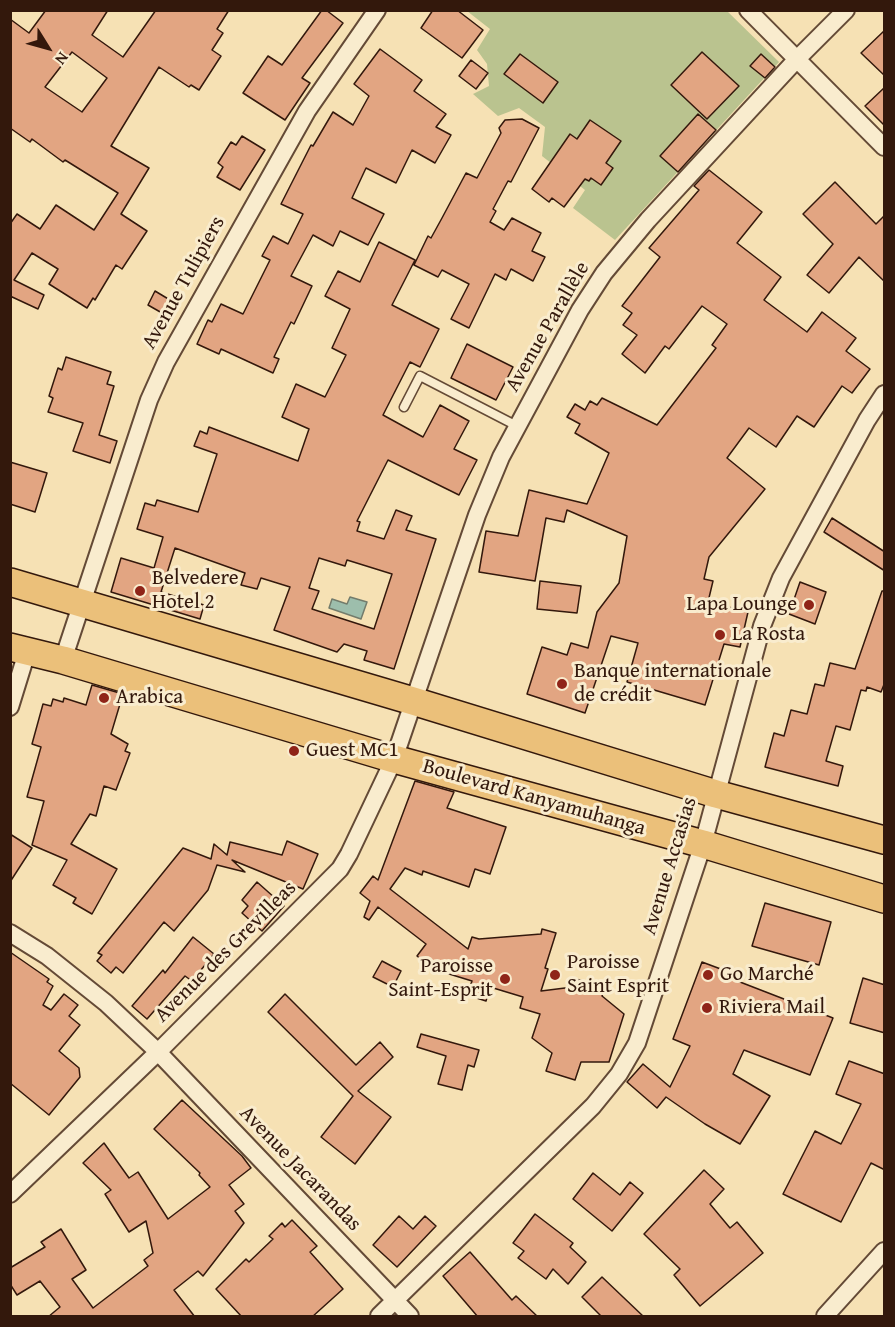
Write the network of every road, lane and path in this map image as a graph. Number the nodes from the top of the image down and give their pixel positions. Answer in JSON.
{"nodes":[{"id":1,"x":377,"y":10,"type":"edge"},
{"id":2,"x":748,"y":10,"type":"edge"},
{"id":3,"x":846,"y":10,"type":"edge"},
{"id":4,"x":797,"y":59,"type":"junction"},
{"id":5,"x":885,"y":147,"type":"edge"},
{"id":6,"x":885,"y":394,"type":"edge"},
{"id":7,"x":404,"y":407,"type":"dead end"},
{"id":8,"x":518,"y":426,"type":"junction"},
{"id":9,"x":10,"y":582,"type":"edge"},
{"id":10,"x":81,"y":601,"type":"junction"},
{"id":11,"x":19,"y":650,"type":"edge"},
{"id":12,"x":63,"y":660,"type":"junction"},
{"id":13,"x":413,"y":700,"type":"junction"},
{"id":14,"x":10,"y":707,"type":"edge"},
{"id":15,"x":394,"y":759,"type":"junction"},
{"id":16,"x":716,"y":794,"type":"junction"},
{"id":17,"x":885,"y":840,"type":"edge"},
{"id":18,"x":703,"y":844,"type":"junction"},
{"id":19,"x":885,"y":899,"type":"edge"},
{"id":20,"x":10,"y":933,"type":"edge"},
{"id":21,"x":158,"y":1052,"type":"junction"},
{"id":22,"x":10,"y":1194,"type":"edge"},
{"id":23,"x":885,"y":1251,"type":"edge"},
{"id":24,"x":394,"y":1301,"type":"junction"},
{"id":25,"x":379,"y":1317,"type":"edge"},
{"id":26,"x":410,"y":1317,"type":"edge"},
{"id":27,"x":825,"y":1317,"type":"edge"}],
"edges":[{"from":1,"to":10,"type":"street","name":"Avenue Tulipiers"},
{"from":2,"to":4,"type":"street"},
{"from":3,"to":4,"type":"street","name":"Avenue Parallèle"},
{"from":4,"to":5,"type":"street"},
{"from":4,"to":8,"type":"street","name":"Avenue Parallèle"},
{"from":6,"to":16,"type":"street","name":"Avenue Accasias"},
{"from":7,"to":8,"type":"lane"},
{"from":8,"to":13,"type":"street","name":"Avenue Parallèle"},
{"from":9,"to":10,"type":"main road"},
{"from":10,"to":12,"type":"street","name":"Avenue Tulipiers"},
{"from":10,"to":13,"type":"main road"},
{"from":11,"to":12,"type":"main road","name":"Boulevard Kanyamuhanga"},
{"from":11,"to":14,"type":"street"},
{"from":12,"to":15,"type":"main road","name":"Boulevard Kanyamuhanga"},
{"from":13,"to":15,"type":"street","name":"Avenue des Grevilleas"},
{"from":13,"to":16,"type":"main road"},
{"from":15,"to":18,"type":"main road","name":"Boulevard Kanyamuhanga"},
{"from":15,"to":21,"type":"street","name":"Avenue des Grevilleas"},
{"from":16,"to":17,"type":"main road"},
{"from":16,"to":18,"type":"street","name":"Avenue Accasias"},
{"from":18,"to":19,"type":"main road","name":"Boulevard Kanyamuhanga"},
{"from":18,"to":24,"type":"street","name":"Avenue Accasias"},
{"from":20,"to":21,"type":"street","name":"Avenue Jacarandas"},
{"from":21,"to":22,"type":"street","name":"Avenue des Grevilleas"},
{"from":21,"to":24,"type":"street","name":"Avenue Jacarandas"},
{"from":23,"to":27,"type":"street"},
{"from":24,"to":25,"type":"street","name":"Avenue Accasias"},
{"from":24,"to":26,"type":"street","name":"Avenue Jacarandas"}]}
